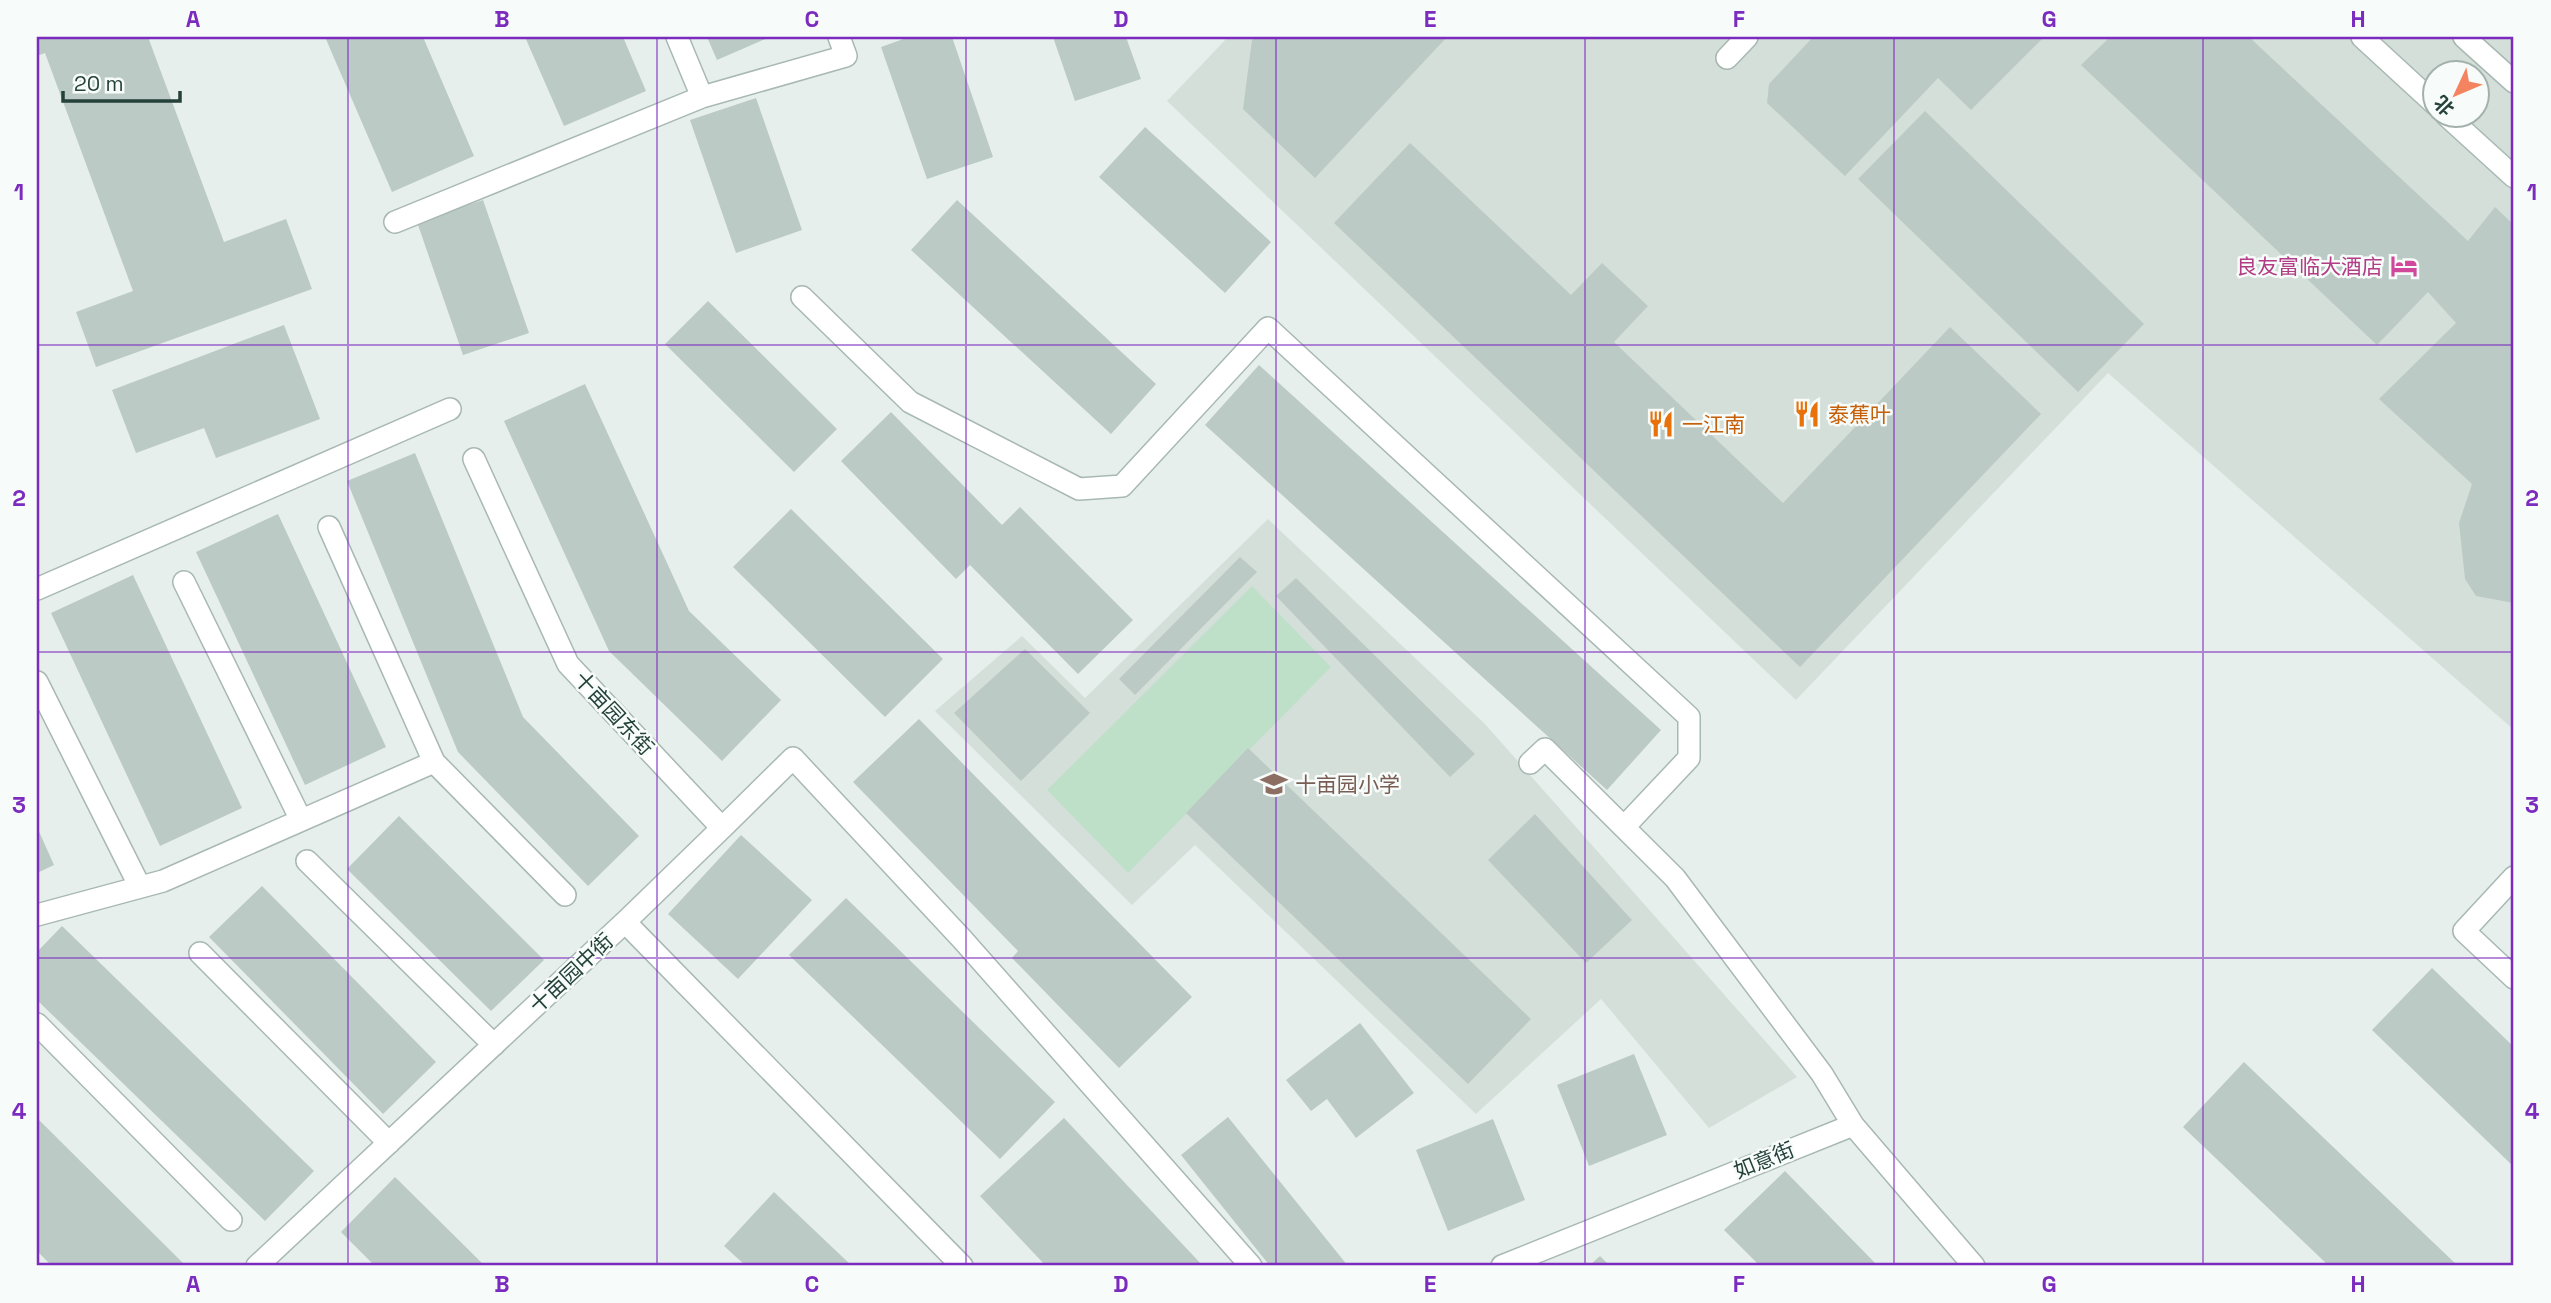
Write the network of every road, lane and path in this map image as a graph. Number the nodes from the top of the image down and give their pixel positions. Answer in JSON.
{"nodes":[{"id":1,"x":677,"y":37,"type":"edge"},
{"id":2,"x":839,"y":37,"type":"edge"},
{"id":3,"x":1747,"y":37,"type":"edge"},
{"id":4,"x":2362,"y":37,"type":"edge"},
{"id":5,"x":2464,"y":37,"type":"edge"},
{"id":6,"x":1727,"y":58,"type":"dead end"},
{"id":7,"x":2514,"y":82,"type":"edge"},
{"id":8,"x":2422,"y":93,"type":"edge"},
{"id":9,"x":702,"y":97,"type":"junction"},
{"id":10,"x":2462,"y":130,"type":"edge"},
{"id":11,"x":2514,"y":177,"type":"edge"},
{"id":12,"x":395,"y":222,"type":"dead end"},
{"id":13,"x":802,"y":296,"type":"dead end"},
{"id":14,"x":450,"y":409,"type":"dead end"},
{"id":15,"x":474,"y":459,"type":"dead end"},
{"id":16,"x":329,"y":527,"type":"dead end"},
{"id":17,"x":184,"y":582,"type":"dead end"},
{"id":18,"x":37,"y":589,"type":"edge"},
{"id":19,"x":37,"y":682,"type":"edge"},
{"id":20,"x":434,"y":762,"type":"junction"},
{"id":21,"x":1531,"y":763,"type":"dead end"},
{"id":22,"x":301,"y":820,"type":"junction"},
{"id":23,"x":1624,"y":827,"type":"junction"},
{"id":24,"x":722,"y":828,"type":"junction"},
{"id":25,"x":307,"y":861,"type":"dead end"},
{"id":26,"x":2514,"y":877,"type":"edge"},
{"id":27,"x":140,"y":887,"type":"junction"},
{"id":28,"x":565,"y":895,"type":"dead end"},
{"id":29,"x":37,"y":915,"type":"edge"},
{"id":30,"x":625,"y":922,"type":"junction"},
{"id":31,"x":200,"y":953,"type":"dead end"},
{"id":32,"x":2514,"y":978,"type":"edge"},
{"id":33,"x":37,"y":1024,"type":"edge"},
{"id":34,"x":494,"y":1045,"type":"junction"},
{"id":35,"x":1853,"y":1125,"type":"junction"},
{"id":36,"x":389,"y":1143,"type":"junction"},
{"id":37,"x":230,"y":1220,"type":"dead end"},
{"id":38,"x":257,"y":1266,"type":"edge"},
{"id":39,"x":962,"y":1266,"type":"edge"},
{"id":40,"x":1251,"y":1266,"type":"edge"},
{"id":41,"x":1502,"y":1266,"type":"edge"},
{"id":42,"x":1974,"y":1266,"type":"edge"}],
"edges":[{"from":1,"to":9,"type":"street"},
{"from":2,"to":9,"type":"street"},
{"from":3,"to":6,"type":"street"},
{"from":4,"to":8,"type":"street"},
{"from":5,"to":7,"type":"street"},
{"from":9,"to":12,"type":"street"},
{"from":10,"to":11,"type":"street"},
{"from":13,"to":23,"type":"street"},
{"from":14,"to":18,"type":"street"},
{"from":15,"to":24,"type":"street","name":"十亩园东街"},
{"from":16,"to":20,"type":"street"},
{"from":17,"to":22,"type":"street"},
{"from":19,"to":27,"type":"street"},
{"from":20,"to":22,"type":"street"},
{"from":20,"to":28,"type":"street"},
{"from":21,"to":23,"type":"street"},
{"from":22,"to":27,"type":"street"},
{"from":23,"to":35,"type":"street"},
{"from":24,"to":30,"type":"street"},
{"from":24,"to":40,"type":"street"},
{"from":25,"to":34,"type":"street"},
{"from":26,"to":32,"type":"street"},
{"from":27,"to":29,"type":"street"},
{"from":30,"to":34,"type":"street","name":"十亩园中街"},
{"from":30,"to":39,"type":"street","name":"十亩园中街"},
{"from":31,"to":36,"type":"street"},
{"from":33,"to":37,"type":"street"},
{"from":34,"to":36,"type":"street","name":"十亩园中街"},
{"from":35,"to":41,"type":"street","name":"如意街"},
{"from":35,"to":42,"type":"street"},
{"from":36,"to":38,"type":"street","name":"十亩园中街"}]}
